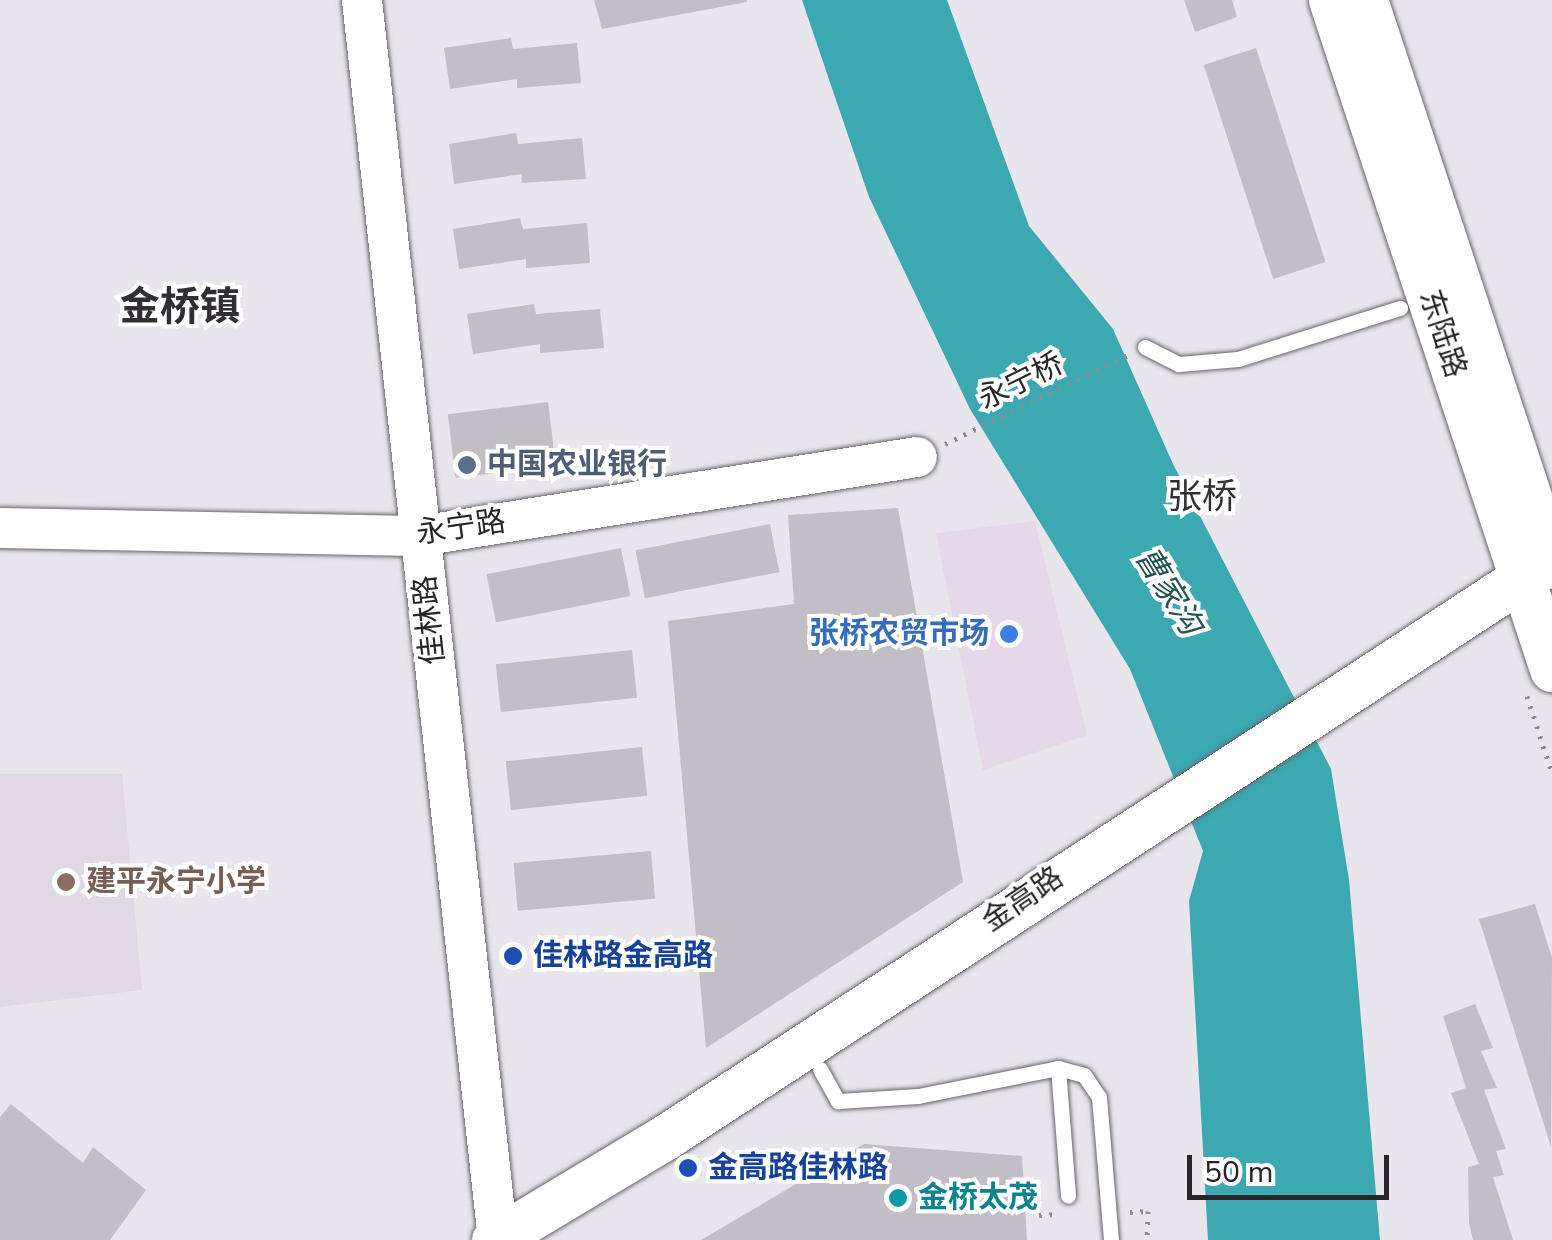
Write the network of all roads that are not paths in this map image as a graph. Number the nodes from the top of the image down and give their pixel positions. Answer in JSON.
{"nodes":[{"id":1,"x":362,"y":0,"type":"edge"},
{"id":2,"x":1330,"y":0,"type":"edge"},
{"id":3,"x":1365,"y":0,"type":"edge"},
{"id":4,"x":1400,"y":308,"type":"dead end"},
{"id":5,"x":1144,"y":347,"type":"road end"},
{"id":6,"x":918,"y":458,"type":"road end"},
{"id":7,"x":0,"y":528,"type":"edge"},
{"id":8,"x":420,"y":536,"type":"junction"},
{"id":9,"x":1544,"y":565,"type":"edge"},
{"id":10,"x":1552,"y":669,"type":"edge"},
{"id":11,"x":1058,"y":1068,"type":"junction"},
{"id":12,"x":820,"y":1069,"type":"dead end"},
{"id":13,"x":1068,"y":1196,"type":"dead end"},
{"id":14,"x":496,"y":1239,"type":"edge"},
{"id":15,"x":1111,"y":1240,"type":"edge"}],
"edges":[{"from":1,"to":8,"type":"street","name":"佳林路"},
{"from":2,"to":9,"type":"main road","name":"东陆路"},
{"from":3,"to":9,"type":"main road","name":"东陆路"},
{"from":4,"to":5,"type":"lane"},
{"from":6,"to":8,"type":"street","name":"永宁路"},
{"from":7,"to":8,"type":"street","name":"永宁路"},
{"from":8,"to":14,"type":"street","name":"佳林路"},
{"from":9,"to":10,"type":"main road","name":"东陆路"},
{"from":9,"to":14,"type":"main road","name":"金高路"},
{"from":11,"to":12,"type":"lane"},
{"from":11,"to":13,"type":"lane"},
{"from":11,"to":15,"type":"lane"}]}
